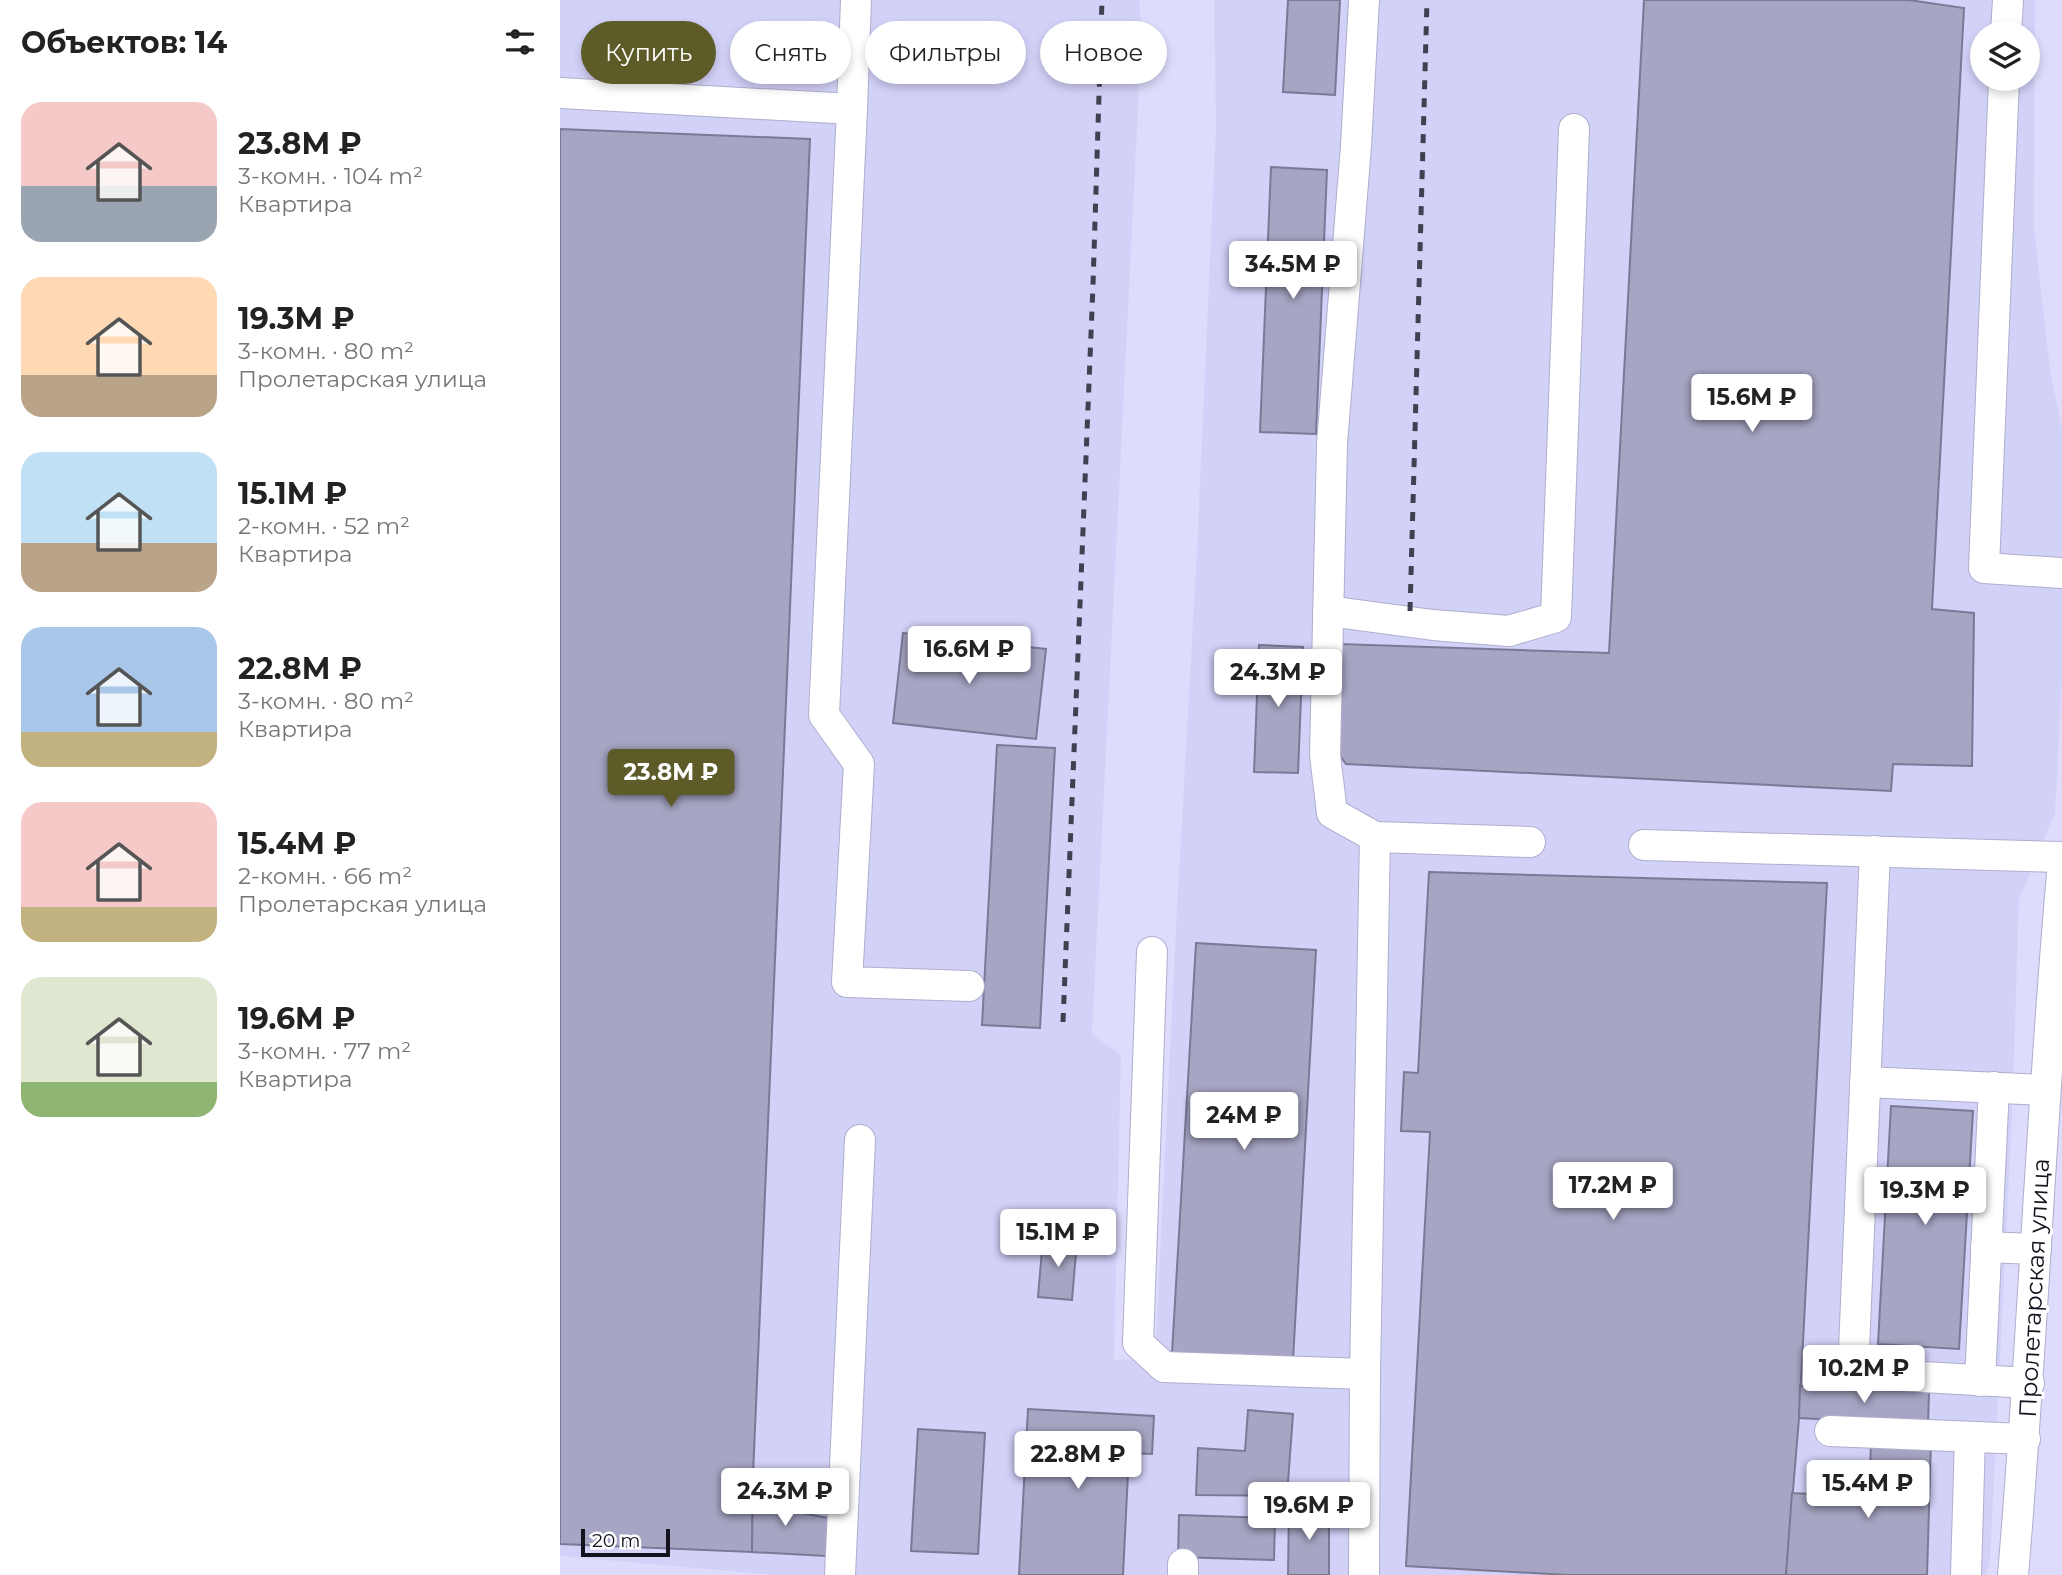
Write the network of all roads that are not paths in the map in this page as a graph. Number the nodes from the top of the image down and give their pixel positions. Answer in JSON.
{"nodes":[{"id":1,"x":856,"y":0,"type":"edge"},
{"id":2,"x":1364,"y":0,"type":"edge"},
{"id":3,"x":2008,"y":0,"type":"edge"},
{"id":4,"x":2007,"y":21,"type":"edge"},
{"id":5,"x":2004,"y":91,"type":"edge"},
{"id":6,"x":560,"y":93,"type":"edge"},
{"id":7,"x":852,"y":109,"type":"junction"},
{"id":8,"x":1574,"y":128,"type":"dead end"},
{"id":9,"x":2062,"y":573,"type":"edge"},
{"id":10,"x":1328,"y":611,"type":"junction"},
{"id":11,"x":1375,"y":838,"type":"junction"},
{"id":12,"x":1530,"y":842,"type":"dead end"},
{"id":13,"x":1644,"y":845,"type":"dead end"},
{"id":14,"x":1875,"y":851,"type":"junction"},
{"id":15,"x":2062,"y":857,"type":"edge"},
{"id":16,"x":2062,"y":874,"type":"edge"},
{"id":17,"x":1152,"y":952,"type":"dead end"},
{"id":18,"x":969,"y":986,"type":"dead end"},
{"id":19,"x":2057,"y":988,"type":"edge"},
{"id":20,"x":1865,"y":1082,"type":"junction"},
{"id":21,"x":1994,"y":1087,"type":"junction"},
{"id":22,"x":2045,"y":1090,"type":"junction"},
{"id":23,"x":860,"y":1140,"type":"dead end"},
{"id":24,"x":1986,"y":1247,"type":"junction"},
{"id":25,"x":2036,"y":1249,"type":"junction"},
{"id":26,"x":1364,"y":1374,"type":"junction"},
{"id":27,"x":1980,"y":1381,"type":"junction"},
{"id":28,"x":2029,"y":1383,"type":"junction"},
{"id":29,"x":1830,"y":1431,"type":"dead end"},
{"id":30,"x":1970,"y":1437,"type":"junction"},
{"id":31,"x":2025,"y":1439,"type":"junction"},
{"id":32,"x":840,"y":1575,"type":"edge"},
{"id":33,"x":1364,"y":1575,"type":"edge"},
{"id":34,"x":1966,"y":1575,"type":"edge"},
{"id":35,"x":2013,"y":1575,"type":"edge"}],
"edges":[{"from":1,"to":7,"type":"street"},
{"from":2,"to":10,"type":"street"},
{"from":3,"to":4,"type":"street"},
{"from":5,"to":9,"type":"street"},
{"from":6,"to":7,"type":"street"},
{"from":7,"to":18,"type":"street"},
{"from":8,"to":10,"type":"street"},
{"from":10,"to":11,"type":"street"},
{"from":11,"to":12,"type":"street"},
{"from":11,"to":26,"type":"street"},
{"from":13,"to":14,"type":"street"},
{"from":14,"to":15,"type":"street"},
{"from":14,"to":20,"type":"street"},
{"from":16,"to":19,"type":"street","name":"Пролетарская улица"},
{"from":17,"to":26,"type":"street"},
{"from":19,"to":22,"type":"street","name":"Пролетарская улица"},
{"from":20,"to":21,"type":"street"},
{"from":20,"to":27,"type":"street"},
{"from":21,"to":22,"type":"street"},
{"from":21,"to":24,"type":"street"},
{"from":22,"to":25,"type":"street","name":"Пролетарская улица"},
{"from":23,"to":32,"type":"street"},
{"from":24,"to":25,"type":"street"},
{"from":24,"to":27,"type":"street"},
{"from":25,"to":28,"type":"street","name":"Пролетарская улица"},
{"from":26,"to":33,"type":"street"},
{"from":27,"to":28,"type":"street"},
{"from":28,"to":31,"type":"street","name":"Пролетарская улица"},
{"from":29,"to":30,"type":"street"},
{"from":30,"to":31,"type":"street"},
{"from":30,"to":34,"type":"street"},
{"from":31,"to":35,"type":"street","name":"Пролетарская улица"}]}
